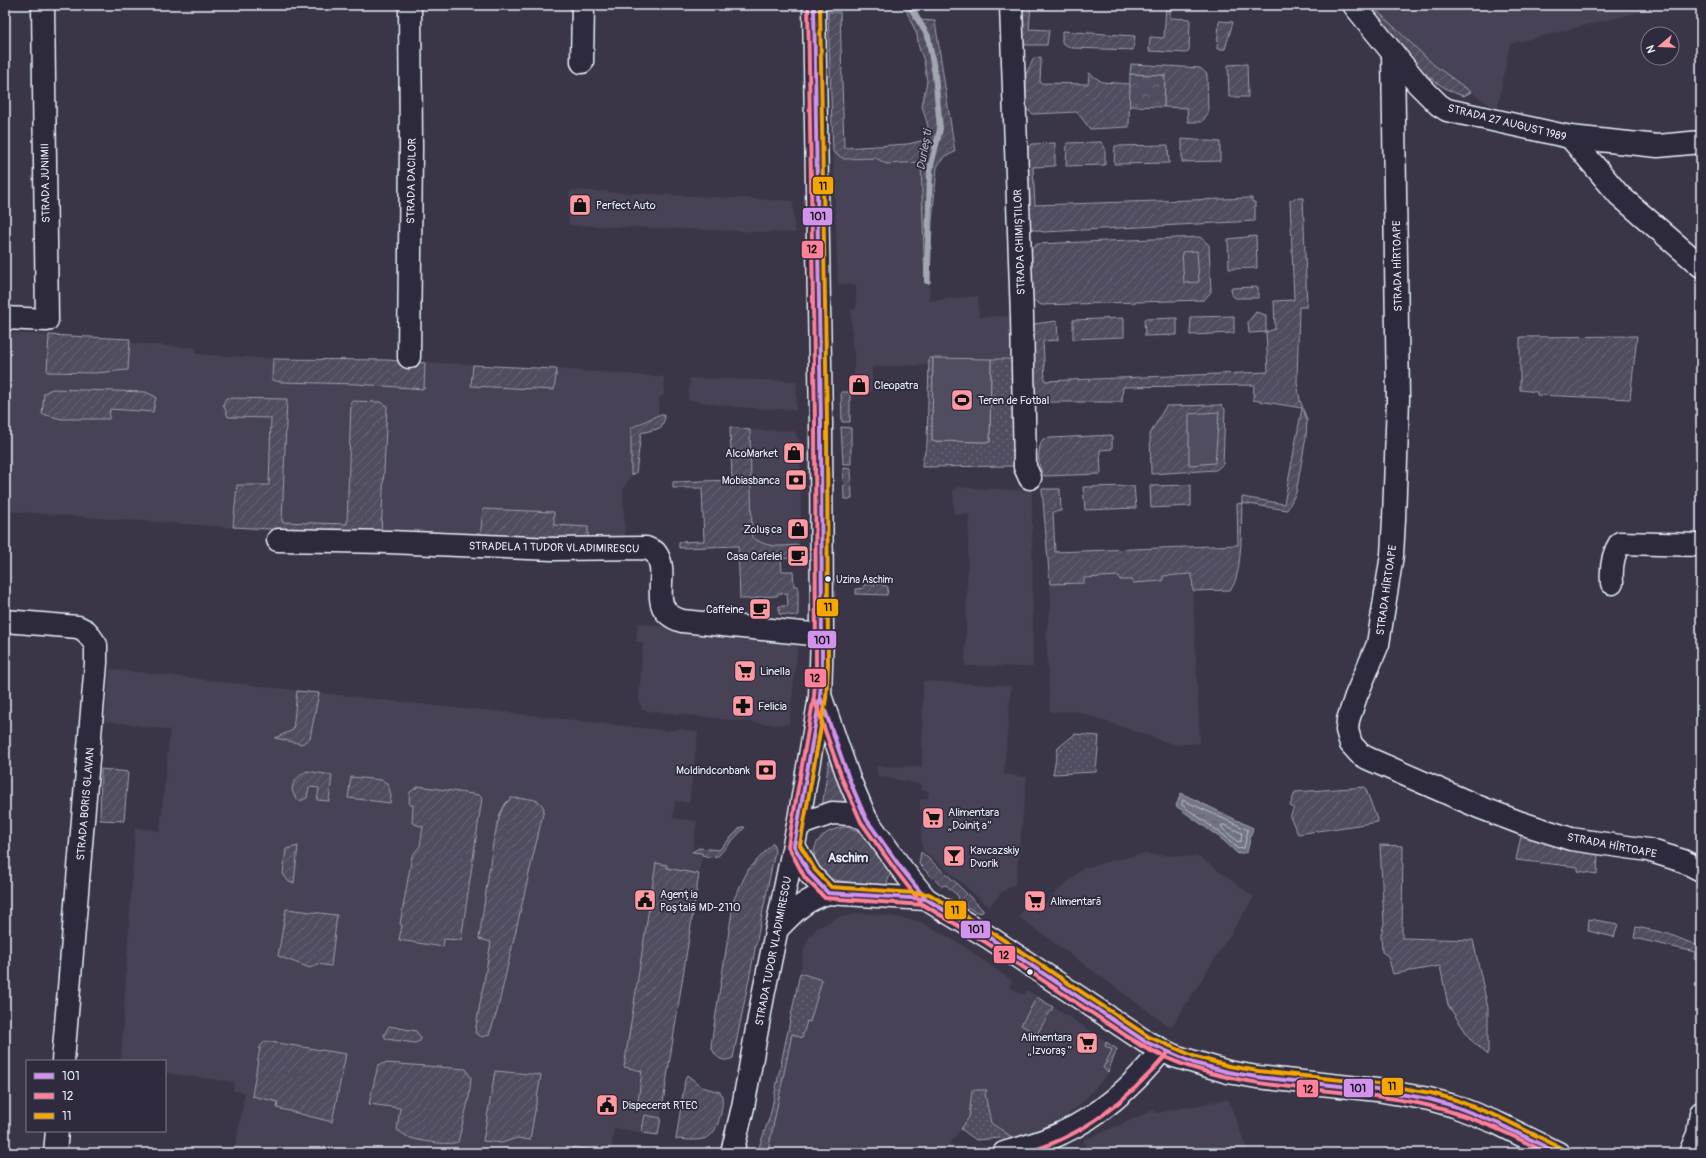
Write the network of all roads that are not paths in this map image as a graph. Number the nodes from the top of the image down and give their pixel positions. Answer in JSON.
{"nodes":[{"id":1,"x":43,"y":5,"type":"edge"},
{"id":2,"x":410,"y":5,"type":"edge"},
{"id":3,"x":583,"y":5,"type":"edge"},
{"id":4,"x":814,"y":5,"type":"edge"},
{"id":5,"x":1011,"y":5,"type":"edge"},
{"id":6,"x":1354,"y":5,"type":"edge"},
{"id":7,"x":1393,"y":53,"type":"junction"},
{"id":8,"x":582,"y":62,"type":"dead end"},
{"id":9,"x":1570,"y":137,"type":"junction"},
{"id":10,"x":1701,"y":142,"type":"edge"},
{"id":11,"x":1701,"y":266,"type":"edge"},
{"id":12,"x":5,"y":318,"type":"edge"},
{"id":13,"x":410,"y":357,"type":"dead end"},
{"id":14,"x":1030,"y":478,"type":"dead end"},
{"id":15,"x":278,"y":540,"type":"dead end"},
{"id":16,"x":1701,"y":546,"type":"edge"},
{"id":17,"x":1612,"y":583,"type":"dead end"},
{"id":18,"x":5,"y":621,"type":"edge"},
{"id":19,"x":822,"y":634,"type":"junction"},
{"id":20,"x":820,"y":697,"type":"junction"},
{"id":21,"x":866,"y":819,"type":"junction"},
{"id":22,"x":798,"y":825,"type":"junction"},
{"id":23,"x":794,"y":846,"type":"junction"},
{"id":24,"x":1701,"y":870,"type":"edge"},
{"id":25,"x":828,"y":893,"type":"junction"},
{"id":26,"x":926,"y":899,"type":"junction"},
{"id":27,"x":778,"y":928,"type":"junction"},
{"id":28,"x":1162,"y":1050,"type":"junction"},
{"id":29,"x":63,"y":1060,"type":"edge"},
{"id":30,"x":1701,"y":1113,"type":"edge"},
{"id":31,"x":57,"y":1132,"type":"edge"},
{"id":32,"x":55,"y":1153,"type":"edge"},
{"id":33,"x":732,"y":1153,"type":"edge"},
{"id":34,"x":1004,"y":1153,"type":"edge"},
{"id":35,"x":1558,"y":1153,"type":"edge"},
{"id":36,"x":1690,"y":1153,"type":"edge"}],
"edges":[{"from":1,"to":12,"type":"street","name":"STRADA JUNIMII"},
{"from":2,"to":13,"type":"street","name":"STRADA DACILOR"},
{"from":3,"to":8,"type":"street"},
{"from":4,"to":19,"type":"street","name":"STRADA TUDOR VLADIMIRESCU"},
{"from":5,"to":14,"type":"street","name":"STRADA CHIMIȘTILOR"},
{"from":6,"to":7,"type":"street","name":"STRADA 27 AUGUST 1989"},
{"from":7,"to":9,"type":"street","name":"STRADA 27 AUGUST 1989"},
{"from":7,"to":24,"type":"street","name":"STRADA HÎRTOAPE"},
{"from":9,"to":10,"type":"street"},
{"from":9,"to":11,"type":"street","name":"STRADA 27 AUGUST 1989"},
{"from":15,"to":19,"type":"street","name":"STRADELA 1 TUDOR VLADIMIRESCU"},
{"from":16,"to":17,"type":"street"},
{"from":18,"to":29,"type":"street","name":"STRADA BORIS GLAVAN"},
{"from":19,"to":20,"type":"street","name":"STRADA TUDOR VLADIMIRESCU"},
{"from":20,"to":21,"type":"street"},
{"from":20,"to":22,"type":"street","name":"STRADA TUDOR VLADIMIRESCU"},
{"from":21,"to":22,"type":"street"},
{"from":21,"to":26,"type":"street"},
{"from":22,"to":23,"type":"street","name":"STRADA TUDOR VLADIMIRESCU"},
{"from":23,"to":25,"type":"street"},
{"from":23,"to":27,"type":"street","name":"STRADA TUDOR VLADIMIRESCU"},
{"from":25,"to":26,"type":"street"},
{"from":25,"to":27,"type":"street"},
{"from":26,"to":28,"type":"street"},
{"from":27,"to":33,"type":"street","name":"STRADA TUDOR VLADIMIRESCU"},
{"from":28,"to":34,"type":"street"},
{"from":28,"to":35,"type":"street"},
{"from":30,"to":36,"type":"street"},
{"from":31,"to":32,"type":"street"}]}
